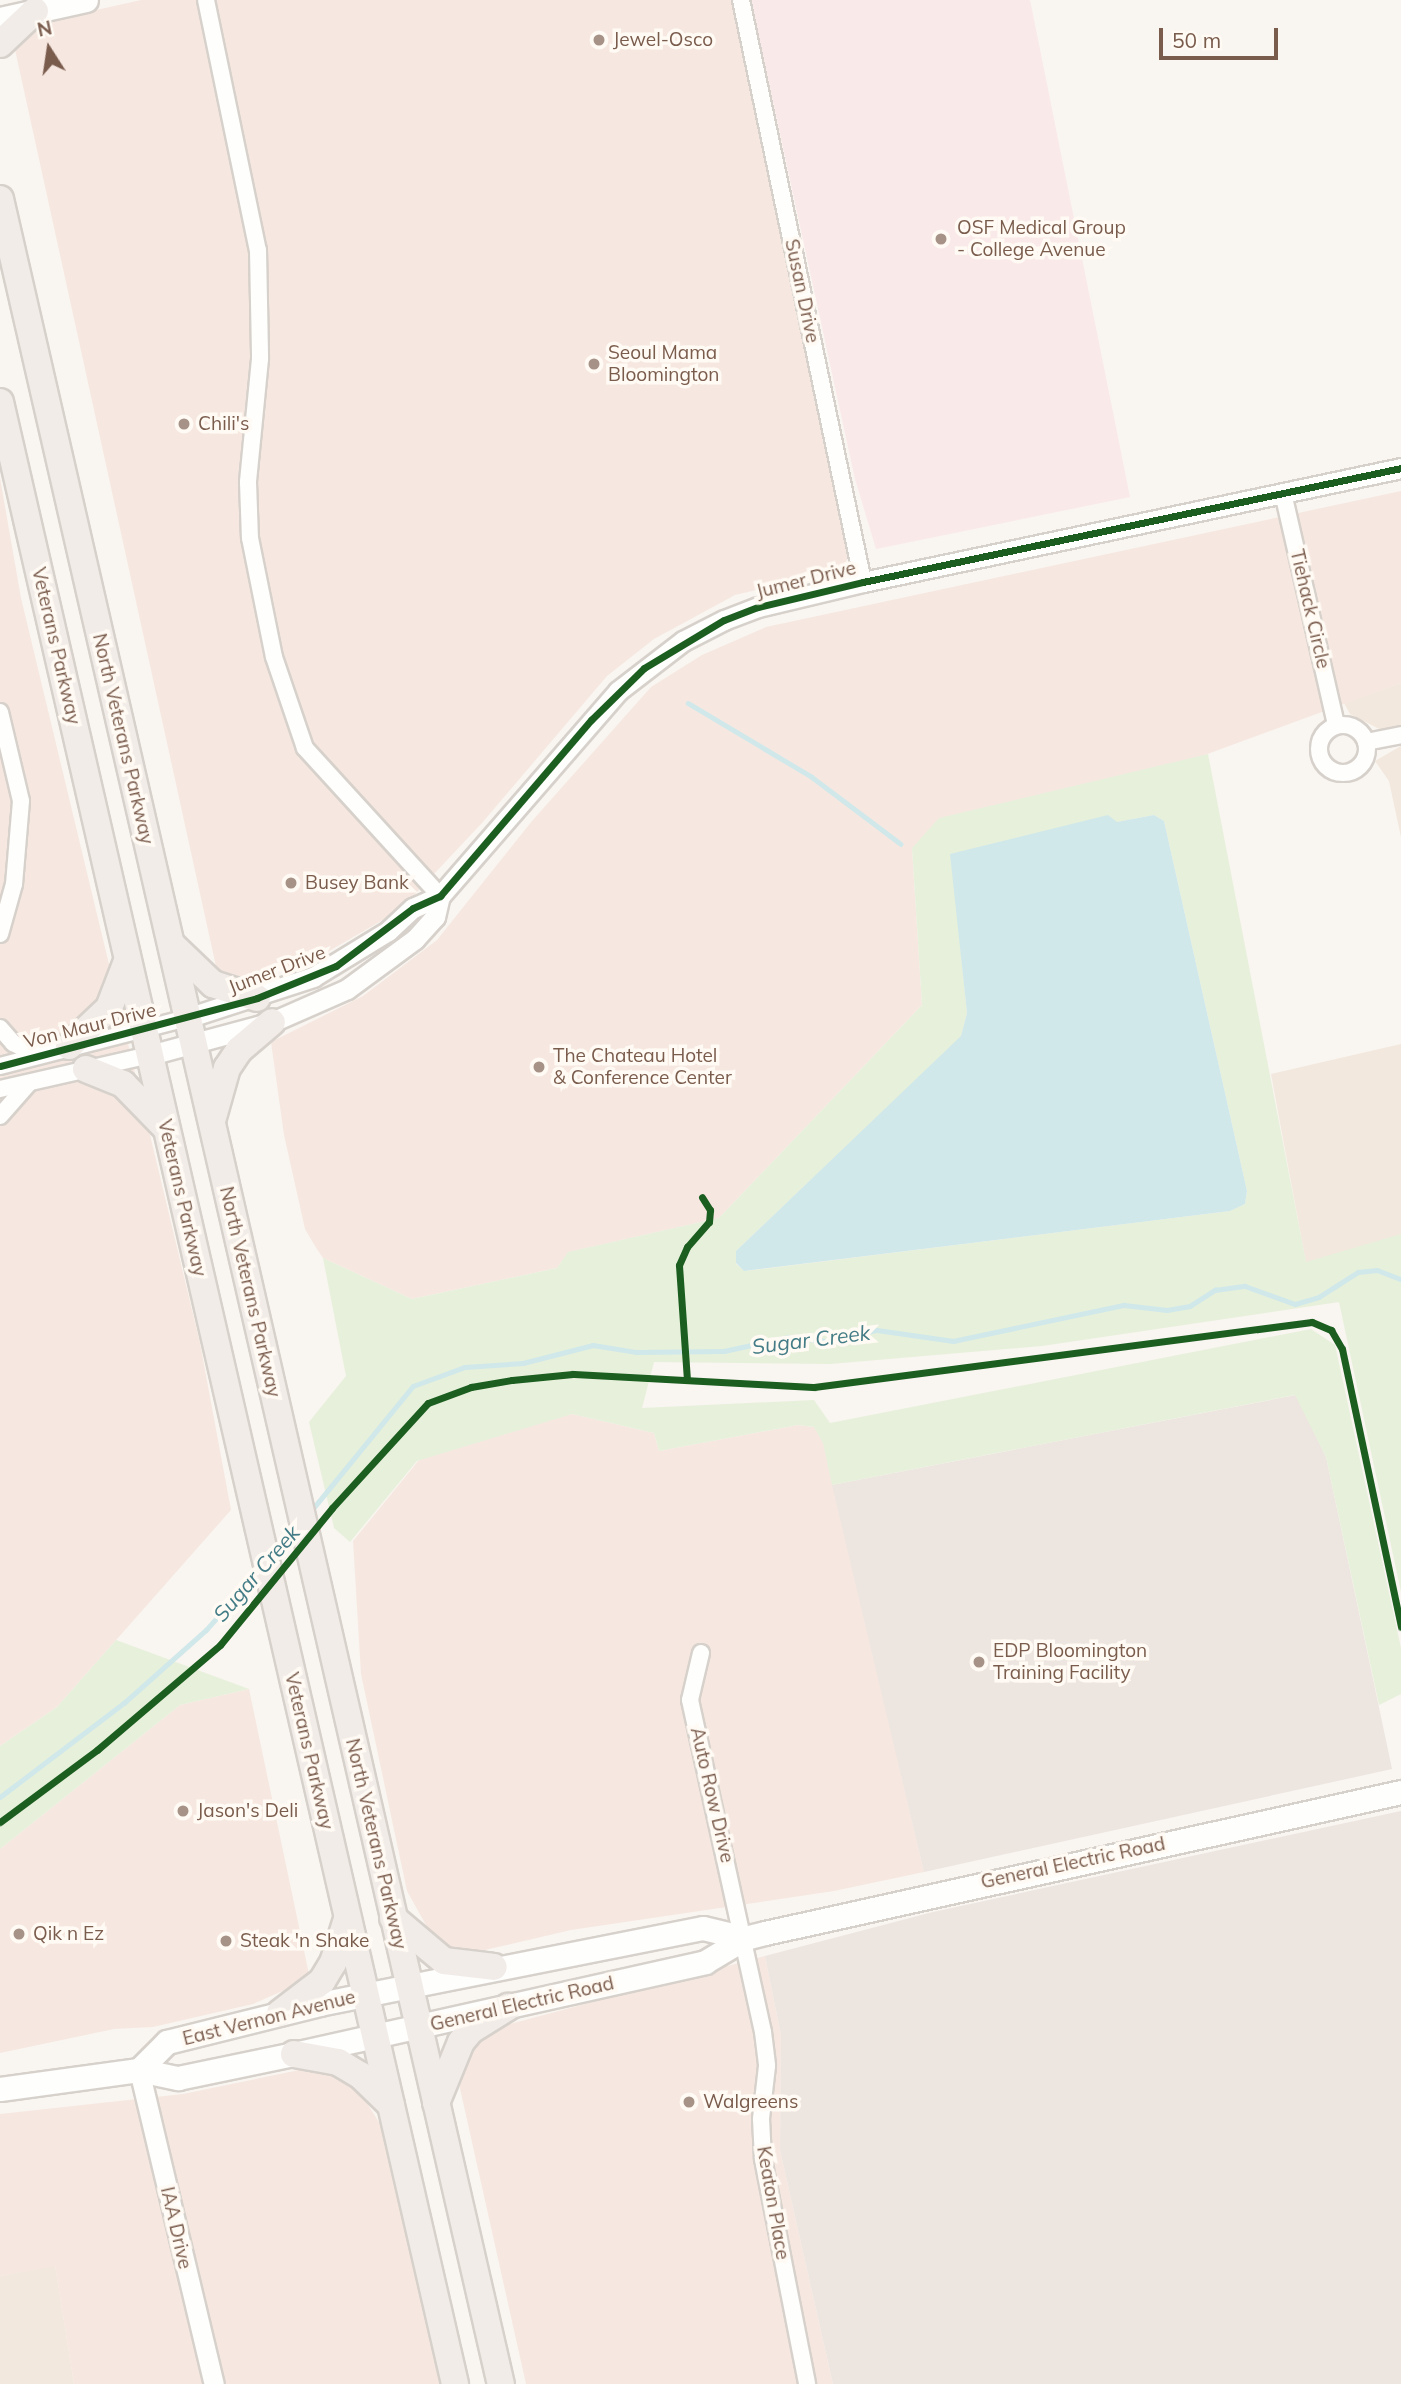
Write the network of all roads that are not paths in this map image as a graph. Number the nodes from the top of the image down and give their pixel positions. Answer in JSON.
{"nodes":[{"id":1,"x":86,"y":0,"type":"edge"},
{"id":2,"x":206,"y":0,"type":"edge"},
{"id":3,"x":741,"y":0,"type":"edge"},
{"id":4,"x":35,"y":11,"type":"junction"},
{"id":5,"x":0,"y":19,"type":"edge"},
{"id":6,"x":0,"y":44,"type":"edge"},
{"id":7,"x":0,"y":199,"type":"edge"},
{"id":8,"x":0,"y":402,"type":"edge"},
{"id":9,"x":1401,"y":468,"type":"edge"},
{"id":10,"x":1283,"y":493,"type":"junction"},
{"id":11,"x":863,"y":582,"type":"junction"},
{"id":12,"x":0,"y":712,"type":"edge"},
{"id":13,"x":1336,"y":725,"type":"junction"},
{"id":14,"x":1401,"y":734,"type":"edge"},
{"id":15,"x":1366,"y":742,"type":"junction"},
{"id":16,"x":440,"y":896,"type":"junction"},
{"id":17,"x":0,"y":934,"type":"edge"},
{"id":18,"x":169,"y":943,"type":"junction"},
{"id":19,"x":128,"y":959,"type":"junction"},
{"id":20,"x":257,"y":998,"type":"junction"},
{"id":21,"x":187,"y":1017,"type":"junction"},
{"id":22,"x":272,"y":1022,"type":"junction"},
{"id":23,"x":0,"y":1028,"type":"edge"},
{"id":24,"x":144,"y":1029,"type":"junction"},
{"id":25,"x":193,"y":1044,"type":"junction"},
{"id":26,"x":69,"y":1046,"type":"junction"},
{"id":27,"x":36,"y":1054,"type":"junction"},
{"id":28,"x":150,"y":1055,"type":"junction"},
{"id":29,"x":0,"y":1066,"type":"edge"},
{"id":30,"x":86,"y":1069,"type":"junction"},
{"id":31,"x":29,"y":1083,"type":"junction"},
{"id":32,"x":0,"y":1089,"type":"edge"},
{"id":33,"x":0,"y":1116,"type":"edge"},
{"id":34,"x":211,"y":1123,"type":"junction"},
{"id":35,"x":166,"y":1128,"type":"junction"},
{"id":36,"x":701,"y":1653,"type":"dead end"},
{"id":37,"x":1401,"y":1791,"type":"edge"},
{"id":38,"x":347,"y":1917,"type":"junction"},
{"id":39,"x":393,"y":1918,"type":"junction"},
{"id":40,"x":745,"y":1938,"type":"junction"},
{"id":41,"x":494,"y":1967,"type":"junction"},
{"id":42,"x":409,"y":1985,"type":"junction"},
{"id":43,"x":365,"y":1995,"type":"junction"},
{"id":44,"x":508,"y":2007,"type":"junction"},
{"id":45,"x":279,"y":2013,"type":"junction"},
{"id":46,"x":419,"y":2027,"type":"junction"},
{"id":47,"x":374,"y":2036,"type":"junction"},
{"id":48,"x":295,"y":2054,"type":"junction"},
{"id":49,"x":139,"y":2070,"type":"junction"},
{"id":50,"x":0,"y":2089,"type":"edge"},
{"id":51,"x":436,"y":2103,"type":"junction"},
{"id":52,"x":391,"y":2105,"type":"junction"},
{"id":53,"x":214,"y":2384,"type":"edge"},
{"id":54,"x":454,"y":2384,"type":"edge"},
{"id":55,"x":500,"y":2384,"type":"edge"},
{"id":56,"x":807,"y":2384,"type":"edge"}],
"edges":[{"from":1,"to":4,"type":"main road"},
{"from":2,"to":16,"type":"street"},
{"from":3,"to":11,"type":"street","name":"Susan Drive"},
{"from":4,"to":5,"type":"main road"},
{"from":4,"to":6,"type":"highway"},
{"from":7,"to":18,"type":"highway","name":"North Veterans Parkway"},
{"from":8,"to":19,"type":"highway","name":"Veterans Parkway"},
{"from":9,"to":10,"type":"street","name":"Jumer Drive"},
{"from":10,"to":11,"type":"street","name":"Jumer Drive"},
{"from":10,"to":13,"type":"street","name":"Tiehack Circle"},
{"from":11,"to":16,"type":"street","name":"Jumer Drive"},
{"from":12,"to":17,"type":"street"},
{"from":13,"to":15,"type":"street"},
{"from":13,"to":15,"type":"street"},
{"from":14,"to":15,"type":"street"},
{"from":16,"to":20,"type":"street","name":"Jumer Drive"},
{"from":16,"to":22,"type":"street","name":"Jumer Drive"},
{"from":18,"to":20,"type":"highway"},
{"from":18,"to":21,"type":"highway","name":"North Veterans Parkway"},
{"from":19,"to":24,"type":"highway","name":"Veterans Parkway"},
{"from":19,"to":26,"type":"highway"},
{"from":20,"to":21,"type":"street","name":"Jumer Drive"},
{"from":21,"to":24,"type":"street","name":"Von Maur Drive"},
{"from":21,"to":25,"type":"highway","name":"North Veterans Parkway"},
{"from":22,"to":25,"type":"street","name":"Jumer Drive"},
{"from":22,"to":34,"type":"highway"},
{"from":23,"to":27,"type":"street"},
{"from":24,"to":26,"type":"street","name":"Von Maur Drive"},
{"from":24,"to":28,"type":"highway","name":"Veterans Parkway"},
{"from":25,"to":28,"type":"street","name":"Jumer Drive"},
{"from":25,"to":34,"type":"highway","name":"North Veterans Parkway"},
{"from":26,"to":27,"type":"street","name":"Von Maur Drive"},
{"from":27,"to":29,"type":"street","name":"Von Maur Drive"},
{"from":28,"to":30,"type":"street"},
{"from":28,"to":35,"type":"highway","name":"Veterans Parkway"},
{"from":30,"to":31,"type":"street"},
{"from":30,"to":35,"type":"highway"},
{"from":31,"to":32,"type":"street"},
{"from":31,"to":33,"type":"street"},
{"from":34,"to":39,"type":"highway","name":"North Veterans Parkway"},
{"from":35,"to":38,"type":"highway","name":"Veterans Parkway"},
{"from":36,"to":40,"type":"street","name":"Auto Row Drive"},
{"from":37,"to":40,"type":"main road","name":"General Electric Road"},
{"from":38,"to":43,"type":"highway","name":"Veterans Parkway"},
{"from":38,"to":45,"type":"highway"},
{"from":39,"to":41,"type":"highway"},
{"from":39,"to":42,"type":"highway","name":"North Veterans Parkway"},
{"from":40,"to":41,"type":"main road","name":"General Electric Road"},
{"from":40,"to":44,"type":"main road","name":"General Electric Road"},
{"from":40,"to":56,"type":"street","name":"Keaton Place"},
{"from":41,"to":42,"type":"main road","name":"General Electric Road"},
{"from":42,"to":43,"type":"main road","name":"East Vernon Avenue"},
{"from":42,"to":46,"type":"highway","name":"North Veterans Parkway"},
{"from":43,"to":45,"type":"main road","name":"East Vernon Avenue"},
{"from":43,"to":47,"type":"highway"},
{"from":44,"to":46,"type":"main road","name":"General Electric Road"},
{"from":44,"to":51,"type":"highway"},
{"from":45,"to":49,"type":"main road","name":"East Vernon Avenue"},
{"from":46,"to":47,"type":"main road","name":"General Electric Road"},
{"from":46,"to":51,"type":"highway","name":"North Veterans Parkway"},
{"from":47,"to":48,"type":"main road","name":"East Vernon Avenue"},
{"from":47,"to":52,"type":"highway"},
{"from":48,"to":49,"type":"main road","name":"East Vernon Avenue"},
{"from":48,"to":52,"type":"highway"},
{"from":49,"to":50,"type":"main road","name":"East Vernon Avenue"},
{"from":49,"to":53,"type":"street","name":"IAA Drive"},
{"from":51,"to":55,"type":"highway","name":"North Veterans Parkway"},
{"from":52,"to":54,"type":"highway"}]}
